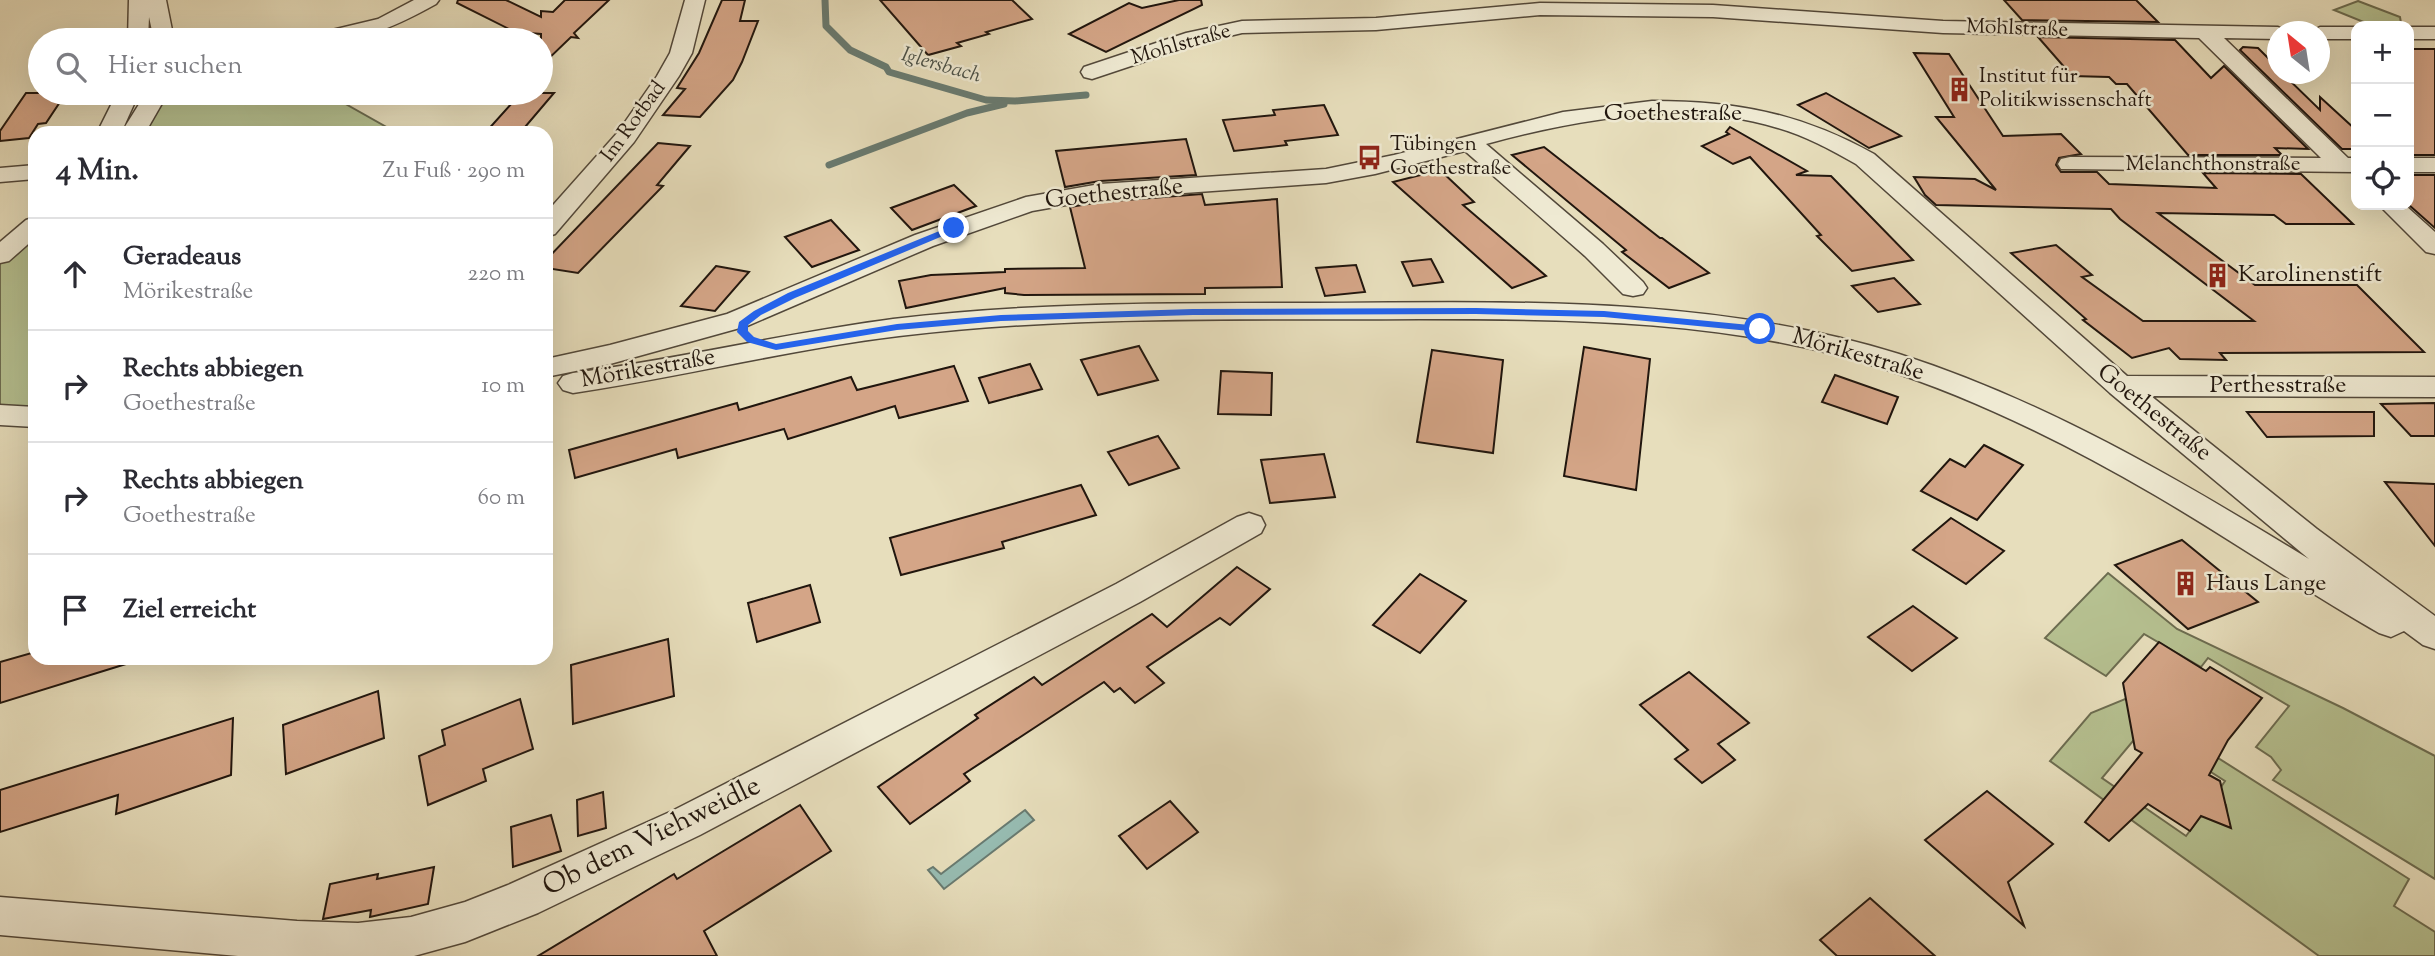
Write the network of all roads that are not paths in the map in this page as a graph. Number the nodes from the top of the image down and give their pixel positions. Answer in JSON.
{"nodes":[{"id":1,"x":139,"y":0,"type":"edge"},
{"id":2,"x":156,"y":0,"type":"edge"},
{"id":3,"x":429,"y":0,"type":"edge"},
{"id":4,"x":695,"y":0,"type":"edge"},
{"id":5,"x":138,"y":28,"type":"edge"},
{"id":6,"x":162,"y":28,"type":"edge"},
{"id":7,"x":368,"y":28,"type":"edge"},
{"id":8,"x":2206,"y":33,"type":"junction"},
{"id":9,"x":2267,"y":33,"type":"edge"},
{"id":10,"x":2330,"y":33,"type":"edge"},
{"id":11,"x":2351,"y":33,"type":"edge"},
{"id":12,"x":2414,"y":33,"type":"edge"},
{"id":13,"x":2435,"y":33,"type":"edge"},
{"id":14,"x":1093,"y":72,"type":"dead end"},
{"id":15,"x":122,"y":105,"type":"edge"},
{"id":16,"x":150,"y":105,"type":"edge"},
{"id":17,"x":112,"y":126,"type":"edge"},
{"id":18,"x":137,"y":126,"type":"edge"},
{"id":19,"x":1469,"y":142,"type":"junction"},
{"id":20,"x":2070,"y":164,"type":"dead end"},
{"id":21,"x":2414,"y":165,"type":"edge"},
{"id":22,"x":2435,"y":165,"type":"edge"},
{"id":23,"x":2351,"y":167,"type":"edge"},
{"id":24,"x":28,"y":173,"type":"edge"},
{"id":25,"x":0,"y":175,"type":"edge"},
{"id":26,"x":28,"y":210,"type":"edge"},
{"id":27,"x":2396,"y":210,"type":"edge"},
{"id":28,"x":553,"y":221,"type":"edge"},
{"id":29,"x":28,"y":231,"type":"edge"},
{"id":30,"x":0,"y":232,"type":"edge"},
{"id":31,"x":2435,"y":246,"type":"edge"},
{"id":32,"x":0,"y":255,"type":"edge"},
{"id":33,"x":1633,"y":288,"type":"dead end"},
{"id":34,"x":757,"y":313,"type":"junction"},
{"id":35,"x":776,"y":347,"type":"junction"},
{"id":36,"x":553,"y":366,"type":"edge"},
{"id":37,"x":553,"y":385,"type":"edge"},
{"id":38,"x":2120,"y":386,"type":"junction"},
{"id":39,"x":2435,"y":387,"type":"edge"},
{"id":40,"x":0,"y":415,"type":"edge"},
{"id":41,"x":28,"y":416,"type":"edge"},
{"id":42,"x":0,"y":433,"type":"edge"},
{"id":43,"x":28,"y":434,"type":"edge"},
{"id":44,"x":1249,"y":525,"type":"dead end"},
{"id":45,"x":2435,"y":635,"type":"edge"},
{"id":46,"x":2435,"y":647,"type":"edge"},
{"id":47,"x":0,"y":916,"type":"edge"}],
"edges":[{"from":1,"to":5,"type":"street"},
{"from":2,"to":6,"type":"street"},
{"from":3,"to":7,"type":"street"},
{"from":4,"to":28,"type":"street","name":"Im Rotbad"},
{"from":8,"to":9,"type":"street","name":"Mohlstraße"},
{"from":8,"to":14,"type":"street","name":"Mohlstraße"},
{"from":8,"to":23,"type":"street"},
{"from":10,"to":11,"type":"street"},
{"from":12,"to":13,"type":"street"},
{"from":15,"to":17,"type":"street"},
{"from":16,"to":18,"type":"street"},
{"from":19,"to":33,"type":"street"},
{"from":19,"to":34,"type":"street","name":"Goethestraße"},
{"from":19,"to":38,"type":"street","name":"Goethestraße"},
{"from":20,"to":23,"type":"street","name":"Melanchthonstraße"},
{"from":21,"to":22,"type":"street"},
{"from":24,"to":25,"type":"street"},
{"from":26,"to":30,"type":"street"},
{"from":27,"to":31,"type":"street"},
{"from":29,"to":32,"type":"street"},
{"from":34,"to":35,"type":"street"},
{"from":34,"to":36,"type":"street","name":"Goethestraße"},
{"from":35,"to":37,"type":"street","name":"Mörikestraße"},
{"from":35,"to":46,"type":"street","name":"Mörikestraße"},
{"from":38,"to":39,"type":"street","name":"Perthesstraße"},
{"from":38,"to":45,"type":"street","name":"Goethestraße"},
{"from":40,"to":41,"type":"street"},
{"from":42,"to":43,"type":"street"},
{"from":44,"to":47,"type":"street","name":"Ob dem Viehweidle"}]}
